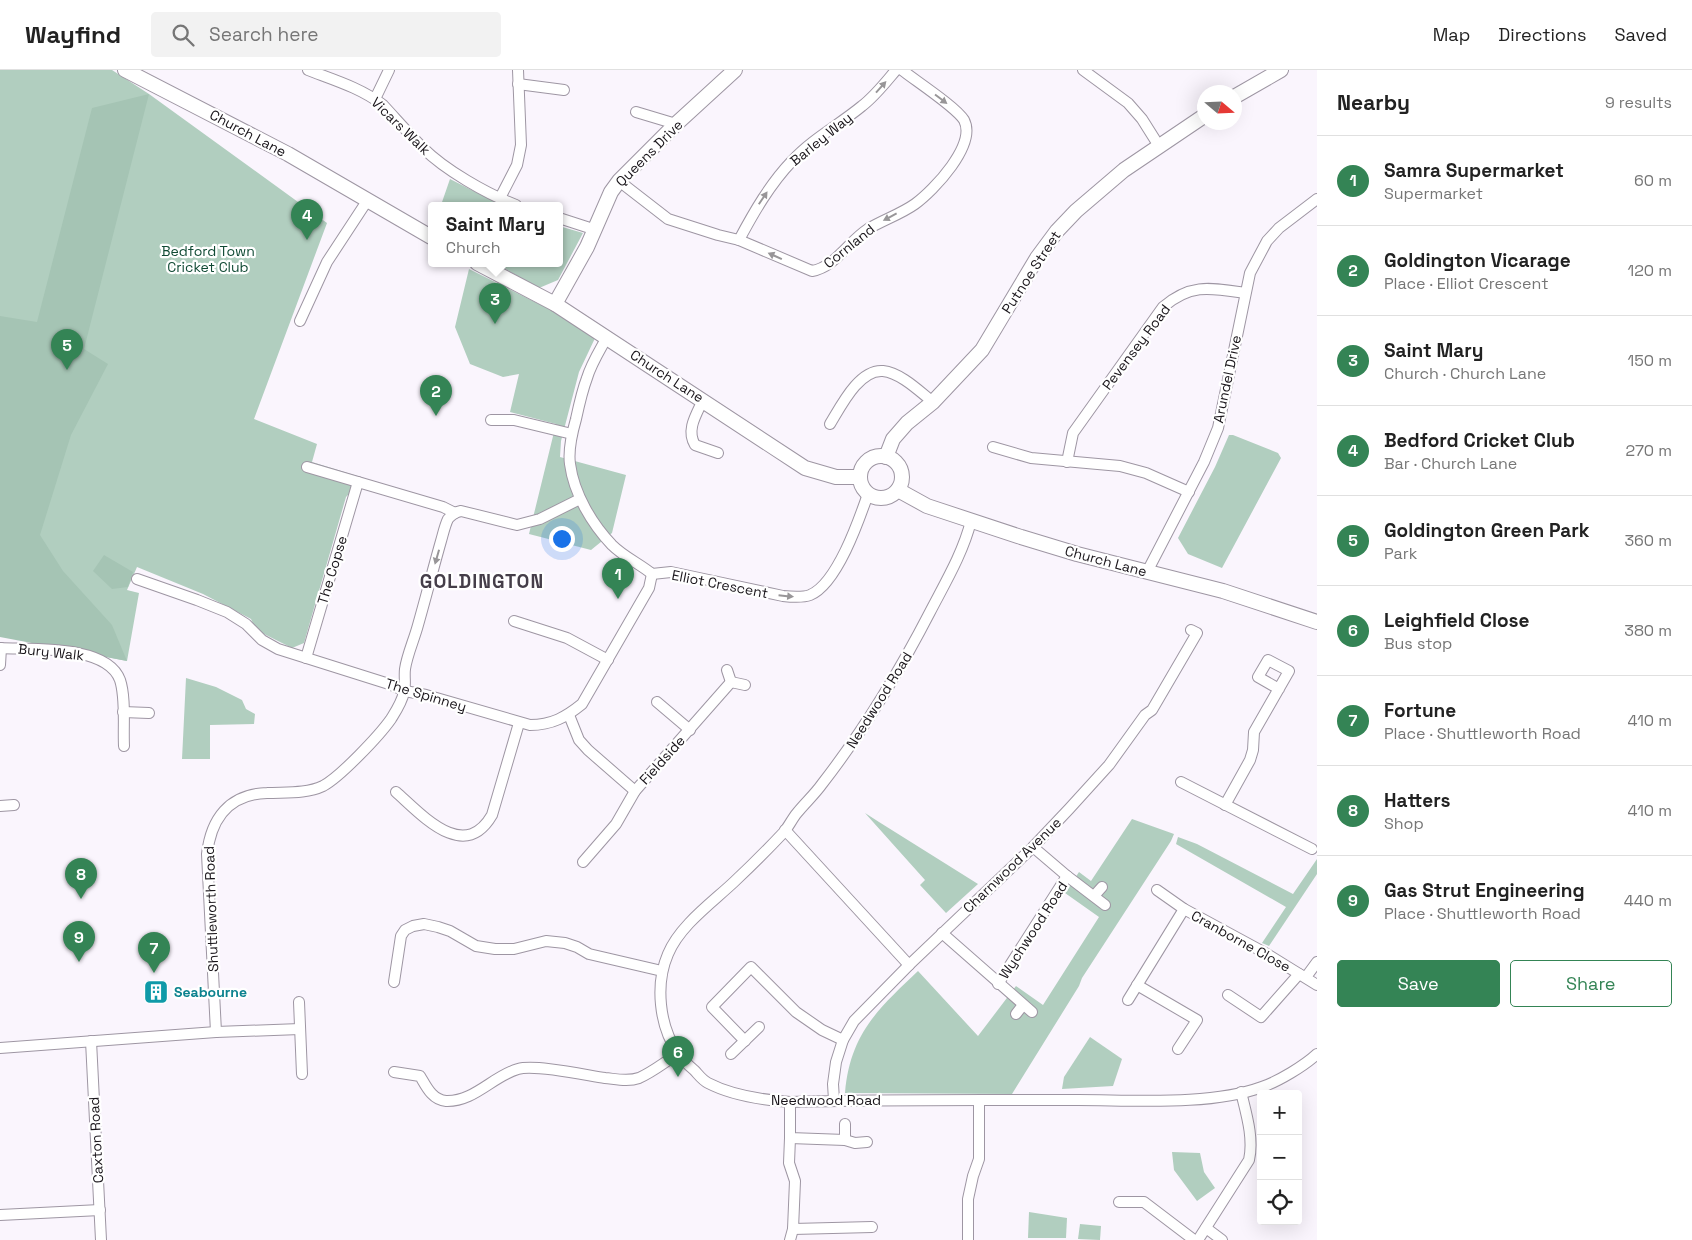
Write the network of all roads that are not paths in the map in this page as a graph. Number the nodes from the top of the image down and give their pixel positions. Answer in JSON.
{"nodes":[{"id":1,"x":125,"y":70,"type":"edge"},
{"id":2,"x":308,"y":70,"type":"edge"},
{"id":3,"x":389,"y":70,"type":"edge"},
{"id":4,"x":518,"y":70,"type":"edge"},
{"id":5,"x":896,"y":70,"type":"edge"},
{"id":6,"x":902,"y":70,"type":"edge"},
{"id":7,"x":1085,"y":70,"type":"edge"},
{"id":8,"x":1281,"y":70,"type":"edge"},
{"id":9,"x":731,"y":71,"type":"edge"},
{"id":10,"x":518,"y":84,"type":"junction"},
{"id":11,"x":564,"y":90,"type":"dead end"},
{"id":12,"x":1242,"y":92,"type":"edge"},
{"id":13,"x":375,"y":99,"type":"junction"},
{"id":14,"x":636,"y":112,"type":"dead end"},
{"id":15,"x":1197,"y":121,"type":"edge"},
{"id":16,"x":676,"y":124,"type":"junction"},
{"id":17,"x":1159,"y":146,"type":"junction"},
{"id":18,"x":618,"y":181,"type":"junction"},
{"id":19,"x":500,"y":198,"type":"junction"},
{"id":20,"x":1317,"y":199,"type":"edge"},
{"id":21,"x":367,"y":201,"type":"junction"},
{"id":22,"x":509,"y":202,"type":"edge"},
{"id":23,"x":563,"y":219,"type":"edge"},
{"id":24,"x":596,"y":230,"type":"junction"},
{"id":25,"x":428,"y":235,"type":"edge"},
{"id":26,"x":739,"y":240,"type":"junction"},
{"id":27,"x":485,"y":267,"type":"edge"},
{"id":28,"x":1245,"y":293,"type":"junction"},
{"id":29,"x":555,"y":304,"type":"junction"},
{"id":30,"x":300,"y":321,"type":"dead end"},
{"id":31,"x":607,"y":337,"type":"junction"},
{"id":32,"x":703,"y":400,"type":"junction"},
{"id":33,"x":933,"y":402,"type":"junction"},
{"id":34,"x":491,"y":420,"type":"dead end"},
{"id":35,"x":830,"y":424,"type":"dead end"},
{"id":36,"x":572,"y":434,"type":"junction"},
{"id":37,"x":993,"y":447,"type":"dead end"},
{"id":38,"x":718,"y":453,"type":"dead end"},
{"id":39,"x":886,"y":457,"type":"junction"},
{"id":40,"x":1067,"y":462,"type":"junction"},
{"id":41,"x":307,"y":467,"type":"dead end"},
{"id":42,"x":860,"y":477,"type":"junction"},
{"id":43,"x":358,"y":482,"type":"junction"},
{"id":44,"x":898,"y":490,"type":"junction"},
{"id":45,"x":1189,"y":492,"type":"junction"},
{"id":46,"x":868,"y":494,"type":"junction"},
{"id":47,"x":580,"y":499,"type":"junction"},
{"id":48,"x":455,"y":513,"type":"junction"},
{"id":49,"x":971,"y":521,"type":"junction"},
{"id":50,"x":1147,"y":572,"type":"junction"},
{"id":51,"x":652,"y":574,"type":"junction"},
{"id":52,"x":137,"y":579,"type":"dead end"},
{"id":53,"x":514,"y":621,"type":"dead end"},
{"id":54,"x":1317,"y":622,"type":"edge"},
{"id":55,"x":1190,"y":630,"type":"dead end"},
{"id":56,"x":1,"y":648,"type":"edge"},
{"id":57,"x":306,"y":658,"type":"junction"},
{"id":58,"x":608,"y":660,"type":"junction"},
{"id":59,"x":0,"y":665,"type":"edge"},
{"id":60,"x":727,"y":670,"type":"dead end"},
{"id":61,"x":732,"y":682,"type":"junction"},
{"id":62,"x":745,"y":685,"type":"dead end"},
{"id":63,"x":1279,"y":689,"type":"dead end"},
{"id":64,"x":405,"y":691,"type":"junction"},
{"id":65,"x":657,"y":702,"type":"dead end"},
{"id":66,"x":123,"y":712,"type":"junction"},
{"id":67,"x":149,"y":713,"type":"dead end"},
{"id":68,"x":568,"y":715,"type":"junction"},
{"id":69,"x":519,"y":723,"type":"junction"},
{"id":70,"x":690,"y":730,"type":"junction"},
{"id":71,"x":124,"y":746,"type":"dead end"},
{"id":72,"x":1181,"y":782,"type":"dead end"},
{"id":73,"x":634,"y":790,"type":"junction"},
{"id":74,"x":396,"y":792,"type":"dead end"},
{"id":75,"x":14,"y":805,"type":"dead end"},
{"id":76,"x":1224,"y":805,"type":"junction"},
{"id":77,"x":0,"y":806,"type":"edge"},
{"id":78,"x":785,"y":830,"type":"junction"},
{"id":79,"x":1033,"y":847,"type":"junction"},
{"id":80,"x":1315,"y":847,"type":"edge"},
{"id":81,"x":583,"y":862,"type":"dead end"},
{"id":82,"x":1067,"y":876,"type":"junction"},
{"id":83,"x":1102,"y":886,"type":"dead end"},
{"id":84,"x":1157,"y":890,"type":"dead end"},
{"id":85,"x":1094,"y":896,"type":"junction"},
{"id":86,"x":1105,"y":905,"type":"dead end"},
{"id":87,"x":1184,"y":909,"type":"junction"},
{"id":88,"x":942,"y":933,"type":"junction"},
{"id":89,"x":1317,"y":962,"type":"edge"},
{"id":90,"x":909,"y":965,"type":"junction"},
{"id":91,"x":662,"y":971,"type":"junction"},
{"id":92,"x":1302,"y":976,"type":"junction"},
{"id":93,"x":394,"y":982,"type":"dead end"},
{"id":94,"x":998,"y":984,"type":"junction"},
{"id":95,"x":1317,"y":985,"type":"edge"},
{"id":96,"x":1137,"y":986,"type":"junction"},
{"id":97,"x":1228,"y":995,"type":"dead end"},
{"id":98,"x":1128,"y":1000,"type":"dead end"},
{"id":99,"x":299,"y":1002,"type":"dead end"},
{"id":100,"x":1023,"y":1005,"type":"junction"},
{"id":101,"x":1032,"y":1012,"type":"dead end"},
{"id":102,"x":1016,"y":1014,"type":"dead end"},
{"id":103,"x":759,"y":1027,"type":"dead end"},
{"id":104,"x":300,"y":1029,"type":"junction"},
{"id":105,"x":216,"y":1032,"type":"junction"},
{"id":106,"x":91,"y":1040,"type":"junction"},
{"id":107,"x":843,"y":1040,"type":"junction"},
{"id":108,"x":745,"y":1041,"type":"junction"},
{"id":109,"x":0,"y":1048,"type":"edge"},
{"id":110,"x":1178,"y":1049,"type":"dead end"},
{"id":111,"x":678,"y":1054,"type":"junction"},
{"id":112,"x":731,"y":1054,"type":"dead end"},
{"id":113,"x":1317,"y":1054,"type":"edge"},
{"id":114,"x":394,"y":1072,"type":"dead end"},
{"id":115,"x":302,"y":1074,"type":"dead end"},
{"id":116,"x":1241,"y":1092,"type":"junction"},
{"id":117,"x":834,"y":1100,"type":"junction"},
{"id":118,"x":979,"y":1100,"type":"junction"},
{"id":119,"x":790,"y":1102,"type":"junction"},
{"id":120,"x":845,"y":1124,"type":"dead end"},
{"id":121,"x":790,"y":1138,"type":"junction"},
{"id":122,"x":845,"y":1140,"type":"junction"},
{"id":123,"x":867,"y":1142,"type":"dead end"},
{"id":124,"x":1119,"y":1202,"type":"dead end"},
{"id":125,"x":100,"y":1210,"type":"junction"},
{"id":126,"x":0,"y":1215,"type":"edge"},
{"id":127,"x":872,"y":1227,"type":"dead end"},
{"id":128,"x":1206,"y":1228,"type":"junction"},
{"id":129,"x":793,"y":1229,"type":"junction"},
{"id":130,"x":102,"y":1240,"type":"edge"},
{"id":131,"x":790,"y":1240,"type":"edge"},
{"id":132,"x":968,"y":1240,"type":"edge"},
{"id":133,"x":1194,"y":1240,"type":"edge"},
{"id":134,"x":1198,"y":1240,"type":"edge"},
{"id":135,"x":1222,"y":1240,"type":"edge"}],
"edges":[{"from":1,"to":21,"type":"street","name":"Church Lane"},
{"from":2,"to":13,"type":"street","name":"Vicars Walk"},
{"from":3,"to":13,"type":"street"},
{"from":4,"to":10,"type":"street"},
{"from":26,"to":5,"type":"street","name":"Barley Way","one_way":true},
{"from":6,"to":26,"type":"street","name":"Cornland","one_way":true},
{"from":7,"to":17,"type":"street"},
{"from":8,"to":12,"type":"street"},
{"from":9,"to":16,"type":"street","name":"Queens Drive"},
{"from":10,"to":11,"type":"street"},
{"from":10,"to":19,"type":"street"},
{"from":13,"to":19,"type":"street","name":"Vicars Walk"},
{"from":14,"to":16,"type":"street"},
{"from":15,"to":17,"type":"street","name":"Putnoe Street"},
{"from":16,"to":18,"type":"street","name":"Queens Drive"},
{"from":17,"to":33,"type":"street","name":"Putnoe Street"},
{"from":18,"to":24,"type":"street","name":"Queens Drive"},
{"from":18,"to":26,"type":"street","name":"Cornland"},
{"from":19,"to":22,"type":"street","name":"Vicars Walk"},
{"from":20,"to":28,"type":"street","name":"Arundel Drive"},
{"from":21,"to":25,"type":"street","name":"Church Lane"},
{"from":21,"to":30,"type":"street"},
{"from":23,"to":24,"type":"street"},
{"from":24,"to":29,"type":"street","name":"Queens Drive"},
{"from":27,"to":29,"type":"street","name":"Church Lane"},
{"from":28,"to":40,"type":"street","name":"Pevensey Road"},
{"from":28,"to":45,"type":"street","name":"Arundel Drive"},
{"from":29,"to":31,"type":"street","name":"Church Lane"},
{"from":31,"to":32,"type":"street","name":"Church Lane"},
{"from":31,"to":36,"type":"street","name":"Elliot Crescent"},
{"from":32,"to":38,"type":"street"},
{"from":32,"to":42,"type":"street","name":"Church Lane"},
{"from":33,"to":35,"type":"street"},
{"from":33,"to":39,"type":"street","name":"Putnoe Street"},
{"from":34,"to":36,"type":"street"},
{"from":36,"to":47,"type":"street","name":"Elliot Crescent"},
{"from":37,"to":40,"type":"street"},
{"from":39,"to":42,"type":"street"},
{"from":39,"to":44,"type":"street"},
{"from":40,"to":45,"type":"street"},
{"from":41,"to":43,"type":"street"},
{"from":42,"to":46,"type":"street"},
{"from":43,"to":48,"type":"street"},
{"from":43,"to":57,"type":"street","name":"The Copse"},
{"from":44,"to":46,"type":"street"},
{"from":44,"to":49,"type":"street","name":"Church Lane"},
{"from":45,"to":50,"type":"street","name":"Arundel Drive"},
{"from":51,"to":46,"type":"street","name":"Elliot Crescent","one_way":true},
{"from":47,"to":48,"type":"street"},
{"from":47,"to":51,"type":"street","name":"Elliot Crescent"},
{"from":48,"to":64,"type":"street","one_way":true},
{"from":49,"to":50,"type":"street","name":"Church Lane"},
{"from":49,"to":78,"type":"street","name":"Needwood Road"},
{"from":50,"to":54,"type":"street","name":"Church Lane"},
{"from":51,"to":58,"type":"street","name":"The Spinney"},
{"from":52,"to":57,"type":"street","name":"The Spinney"},
{"from":53,"to":58,"type":"street"},
{"from":55,"to":79,"type":"street","name":"Charnwood Avenue"},
{"from":56,"to":59,"type":"street"},
{"from":56,"to":66,"type":"street","name":"Bury Walk"},
{"from":57,"to":64,"type":"street","name":"The Spinney"},
{"from":58,"to":68,"type":"street","name":"The Spinney"},
{"from":60,"to":61,"type":"street"},
{"from":61,"to":62,"type":"street"},
{"from":61,"to":70,"type":"street","name":"Fieldside"},
{"from":63,"to":76,"type":"street"},
{"from":64,"to":69,"type":"street","name":"The Spinney"},
{"from":64,"to":105,"type":"street","name":"Shuttleworth Road"},
{"from":65,"to":70,"type":"street","name":"Fieldside"},
{"from":66,"to":67,"type":"street"},
{"from":66,"to":71,"type":"street","name":"Bury Walk"},
{"from":68,"to":69,"type":"street","name":"The Spinney"},
{"from":68,"to":73,"type":"street","name":"Fieldside"},
{"from":69,"to":74,"type":"street"},
{"from":70,"to":73,"type":"street","name":"Fieldside"},
{"from":72,"to":76,"type":"street"},
{"from":73,"to":81,"type":"street","name":"Fieldside"},
{"from":75,"to":77,"type":"street"},
{"from":76,"to":80,"type":"street"},
{"from":78,"to":90,"type":"street"},
{"from":78,"to":91,"type":"street","name":"Needwood Road"},
{"from":79,"to":82,"type":"street","name":"Wychwood Road"},
{"from":79,"to":88,"type":"street","name":"Charnwood Avenue"},
{"from":82,"to":85,"type":"street","name":"Wychwood Road"},
{"from":82,"to":94,"type":"street","name":"Wychwood Road"},
{"from":83,"to":85,"type":"street"},
{"from":84,"to":87,"type":"street","name":"Cranborne Close"},
{"from":85,"to":86,"type":"street","name":"Wychwood Road"},
{"from":87,"to":92,"type":"street","name":"Cranborne Close"},
{"from":87,"to":96,"type":"street","name":"Cranborne Close"},
{"from":88,"to":90,"type":"street","name":"Charnwood Avenue"},
{"from":88,"to":94,"type":"street","name":"Wychwood Road"},
{"from":89,"to":92,"type":"street"},
{"from":90,"to":107,"type":"street","name":"Charnwood Avenue"},
{"from":91,"to":93,"type":"street"},
{"from":91,"to":111,"type":"street","name":"Needwood Road"},
{"from":92,"to":95,"type":"street","name":"Cranborne Close"},
{"from":92,"to":97,"type":"street","name":"Cranborne Close"},
{"from":94,"to":100,"type":"street","name":"Wychwood Road"},
{"from":96,"to":98,"type":"street","name":"Cranborne Close"},
{"from":96,"to":110,"type":"street"},
{"from":99,"to":104,"type":"street"},
{"from":100,"to":101,"type":"street","name":"Wychwood Road"},
{"from":100,"to":102,"type":"street"},
{"from":103,"to":108,"type":"street"},
{"from":104,"to":105,"type":"street"},
{"from":104,"to":115,"type":"street"},
{"from":105,"to":106,"type":"street"},
{"from":106,"to":109,"type":"street"},
{"from":106,"to":125,"type":"street","name":"Caxton Road"},
{"from":107,"to":108,"type":"street"},
{"from":107,"to":117,"type":"street","name":"Charnwood Avenue"},
{"from":108,"to":112,"type":"street"},
{"from":111,"to":114,"type":"street"},
{"from":111,"to":119,"type":"street","name":"Needwood Road"},
{"from":113,"to":116,"type":"street","name":"Needwood Road"},
{"from":116,"to":118,"type":"street","name":"Needwood Road"},
{"from":116,"to":128,"type":"street"},
{"from":117,"to":118,"type":"street","name":"Needwood Road"},
{"from":117,"to":119,"type":"street","name":"Needwood Road"},
{"from":118,"to":132,"type":"street"},
{"from":119,"to":121,"type":"street"},
{"from":120,"to":122,"type":"street"},
{"from":121,"to":122,"type":"street"},
{"from":121,"to":129,"type":"street"},
{"from":122,"to":123,"type":"street"},
{"from":124,"to":133,"type":"street"},
{"from":125,"to":126,"type":"street"},
{"from":125,"to":130,"type":"street","name":"Caxton Road"},
{"from":127,"to":129,"type":"street"},
{"from":128,"to":134,"type":"street"},
{"from":128,"to":135,"type":"street"},
{"from":129,"to":131,"type":"street"}]}
